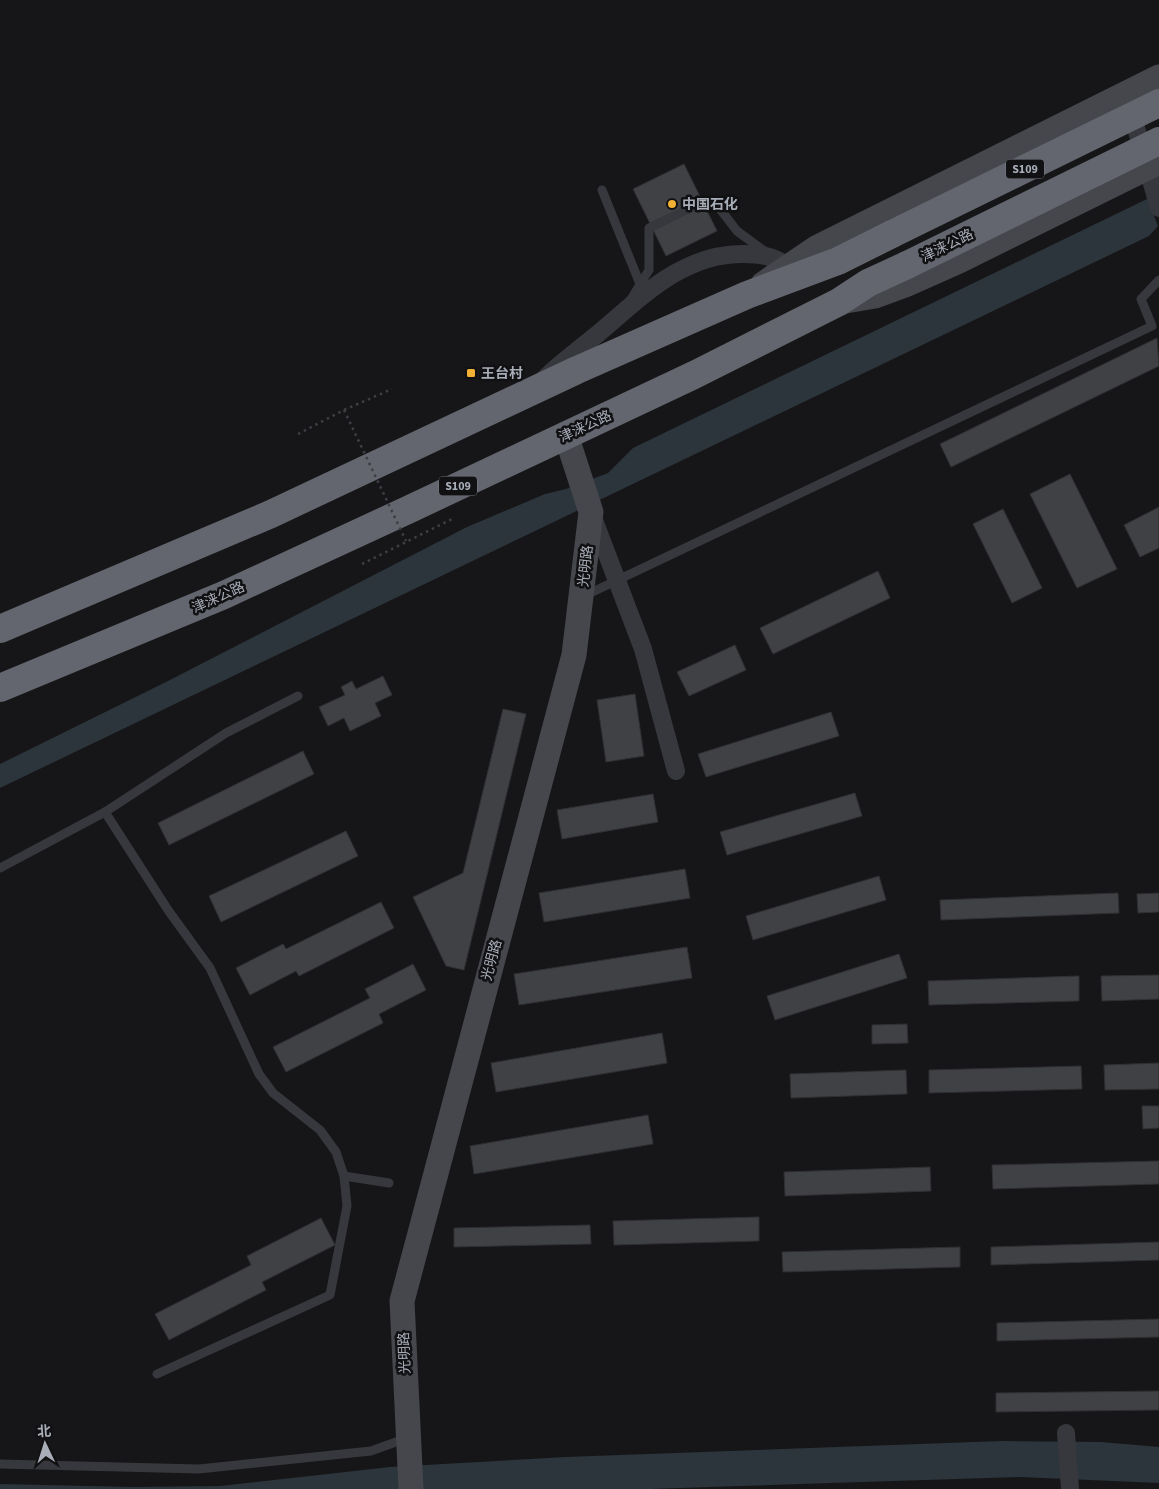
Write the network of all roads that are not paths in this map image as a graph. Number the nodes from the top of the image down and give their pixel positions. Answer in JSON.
{"nodes":[{"id":1,"x":1159,"y":77,"type":"edge"},
{"id":2,"x":1125,"y":92,"type":"junction"},
{"id":3,"x":1159,"y":103,"type":"edge"},
{"id":4,"x":1159,"y":141,"type":"edge"},
{"id":5,"x":1153,"y":168,"type":"edge"},
{"id":6,"x":602,"y":190,"type":"dead end"},
{"id":7,"x":1159,"y":208,"type":"edge"},
{"id":8,"x":786,"y":266,"type":"junction"},
{"id":9,"x":1159,"y":280,"type":"edge"},
{"id":10,"x":640,"y":284,"type":"junction"},
{"id":11,"x":839,"y":302,"type":"junction"},
{"id":12,"x":621,"y":314,"type":"junction"},
{"id":13,"x":530,"y":393,"type":"junction"},
{"id":14,"x":566,"y":435,"type":"junction"},
{"id":15,"x":591,"y":512,"type":"junction"},
{"id":16,"x":617,"y":580,"type":"junction"},
{"id":17,"x":581,"y":598,"type":"junction"},
{"id":18,"x":0,"y":629,"type":"edge"},
{"id":19,"x":0,"y":688,"type":"edge"},
{"id":20,"x":298,"y":696,"type":"dead end"},
{"id":21,"x":676,"y":771,"type":"dead end"},
{"id":22,"x":105,"y":812,"type":"junction"},
{"id":23,"x":0,"y":868,"type":"edge"},
{"id":24,"x":344,"y":1176,"type":"junction"},
{"id":25,"x":389,"y":1183,"type":"dead end"},
{"id":26,"x":157,"y":1374,"type":"dead end"},
{"id":27,"x":1066,"y":1434,"type":"dead end"},
{"id":28,"x":408,"y":1444,"type":"junction"},
{"id":29,"x":0,"y":1464,"type":"edge"},
{"id":30,"x":1070,"y":1488,"type":"edge"},
{"id":31,"x":411,"y":1489,"type":"edge"}],
"edges":[{"from":1,"to":2,"type":"street"},
{"from":2,"to":5,"type":"street"},
{"from":2,"to":8,"type":"street"},
{"from":3,"to":8,"type":"highway","number":"S109","bridge":true},
{"from":4,"to":11,"type":"highway","name":"津涞公路","number":"S109","bridge":true},
{"from":5,"to":7,"type":"street"},
{"from":5,"to":11,"type":"street"},
{"from":6,"to":10,"type":"lane"},
{"from":8,"to":10,"type":"lane"},
{"from":8,"to":12,"type":"street"},
{"from":8,"to":13,"type":"highway","number":"S109"},
{"from":9,"to":16,"type":"lane"},
{"from":10,"to":12,"type":"lane"},
{"from":11,"to":14,"type":"highway","name":"津涞公路","number":"S109"},
{"from":12,"to":13,"type":"street"},
{"from":13,"to":18,"type":"highway","number":"S109"},
{"from":14,"to":15,"type":"street","name":"光明路"},
{"from":14,"to":19,"type":"highway","name":"津涞公路","number":"S109"},
{"from":15,"to":16,"type":"street"},
{"from":15,"to":17,"type":"street","name":"光明路"},
{"from":16,"to":17,"type":"lane"},
{"from":16,"to":21,"type":"street"},
{"from":17,"to":28,"type":"street","name":"光明路"},
{"from":20,"to":22,"type":"lane"},
{"from":22,"to":23,"type":"lane"},
{"from":22,"to":24,"type":"lane"},
{"from":24,"to":25,"type":"lane"},
{"from":24,"to":26,"type":"lane"},
{"from":27,"to":30,"type":"street"},
{"from":28,"to":29,"type":"lane"},
{"from":28,"to":31,"type":"street","name":"光明路"}]}
